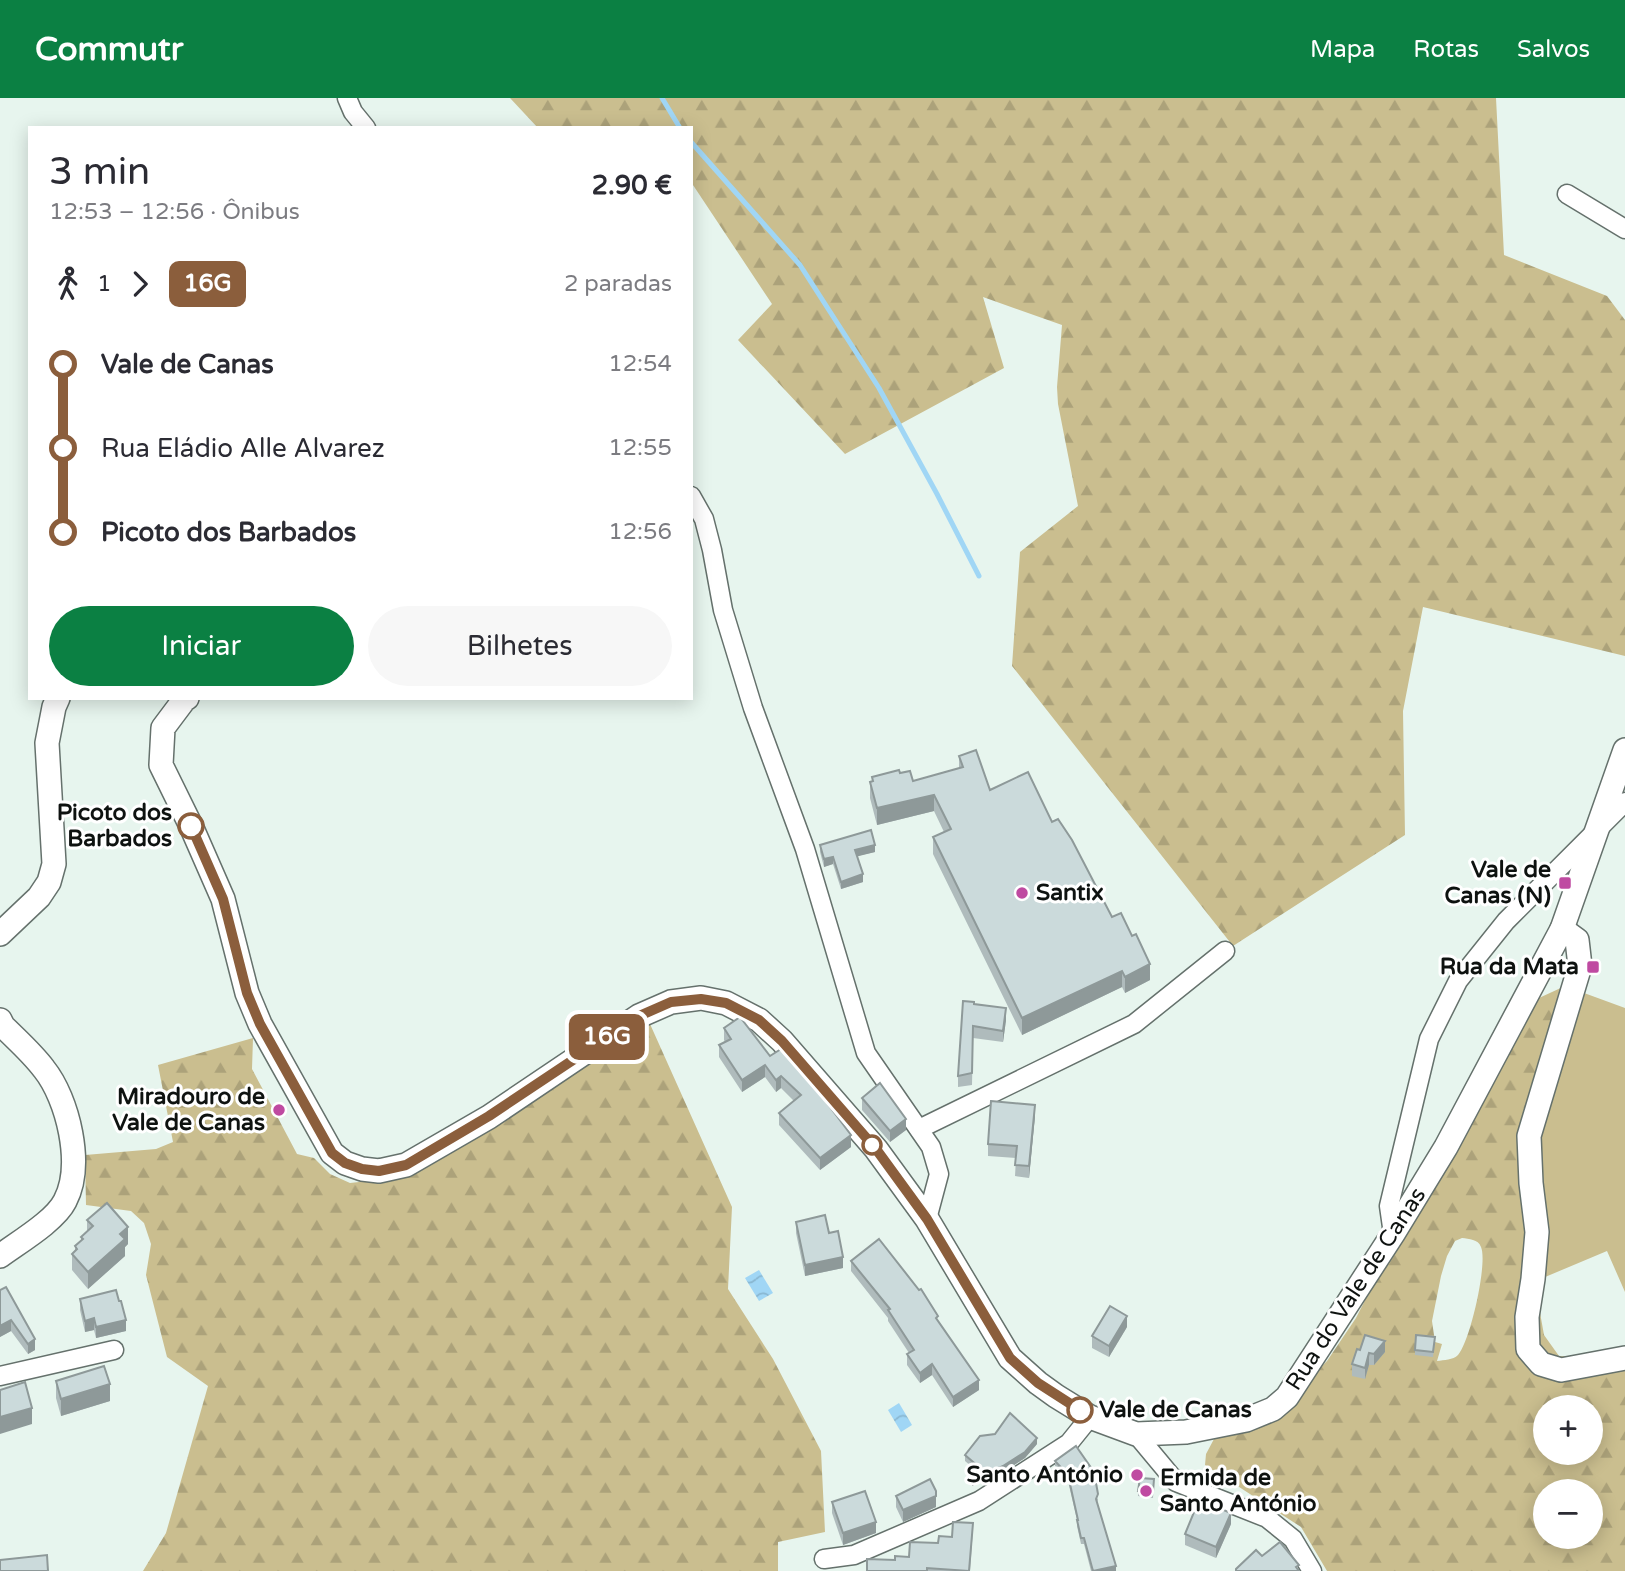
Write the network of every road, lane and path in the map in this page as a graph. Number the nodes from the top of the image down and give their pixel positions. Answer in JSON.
{"nodes":[{"id":1,"x":347,"y":98,"type":"edge"},
{"id":2,"x":364,"y":126,"type":"edge"},
{"id":3,"x":1567,"y":194,"type":"dead end"},
{"id":4,"x":1625,"y":229,"type":"edge"},
{"id":5,"x":693,"y":500,"type":"edge"},
{"id":6,"x":57,"y":700,"type":"edge"},
{"id":7,"x":184,"y":700,"type":"edge"},
{"id":8,"x":1625,"y":750,"type":"edge"},
{"id":9,"x":1625,"y":802,"type":"edge"},
{"id":10,"x":1596,"y":832,"type":"junction"},
{"id":11,"x":1562,"y":929,"type":"junction"},
{"id":12,"x":0,"y":934,"type":"edge"},
{"id":13,"x":1225,"y":951,"type":"dead end"},
{"id":14,"x":0,"y":1020,"type":"edge"},
{"id":15,"x":919,"y":1129,"type":"junction"},
{"id":16,"x":927,"y":1219,"type":"junction"},
{"id":17,"x":1393,"y":1234,"type":"junction"},
{"id":18,"x":0,"y":1256,"type":"edge"},
{"id":19,"x":114,"y":1350,"type":"dead end"},
{"id":20,"x":1625,"y":1358,"type":"edge"},
{"id":21,"x":0,"y":1376,"type":"edge"},
{"id":22,"x":1090,"y":1417,"type":"junction"},
{"id":23,"x":1136,"y":1434,"type":"junction"},
{"id":24,"x":824,"y":1559,"type":"dead end"},
{"id":25,"x":1312,"y":1571,"type":"edge"}],
"edges":[{"from":1,"to":2,"type":"street"},
{"from":3,"to":4,"type":"street"},
{"from":5,"to":15,"type":"street"},
{"from":6,"to":12,"type":"street"},
{"from":7,"to":16,"type":"street","name":"Rua do Vale de Canas"},
{"from":8,"to":10,"type":"street","name":"Rua do Vale de Canas"},
{"from":9,"to":10,"type":"street"},
{"from":10,"to":11,"type":"street","name":"Rua do Vale de Canas"},
{"from":10,"to":17,"type":"street"},
{"from":11,"to":17,"type":"street","name":"Rua do Vale de Canas"},
{"from":11,"to":20,"type":"street"},
{"from":13,"to":15,"type":"street"},
{"from":14,"to":18,"type":"street"},
{"from":15,"to":16,"type":"street"},
{"from":16,"to":22,"type":"street","name":"Rua do Vale de Canas"},
{"from":17,"to":23,"type":"street","name":"Rua do Vale de Canas"},
{"from":19,"to":21,"type":"street"},
{"from":22,"to":23,"type":"street","name":"Rua do Vale de Canas"},
{"from":22,"to":24,"type":"street"},
{"from":23,"to":25,"type":"street"}]}
